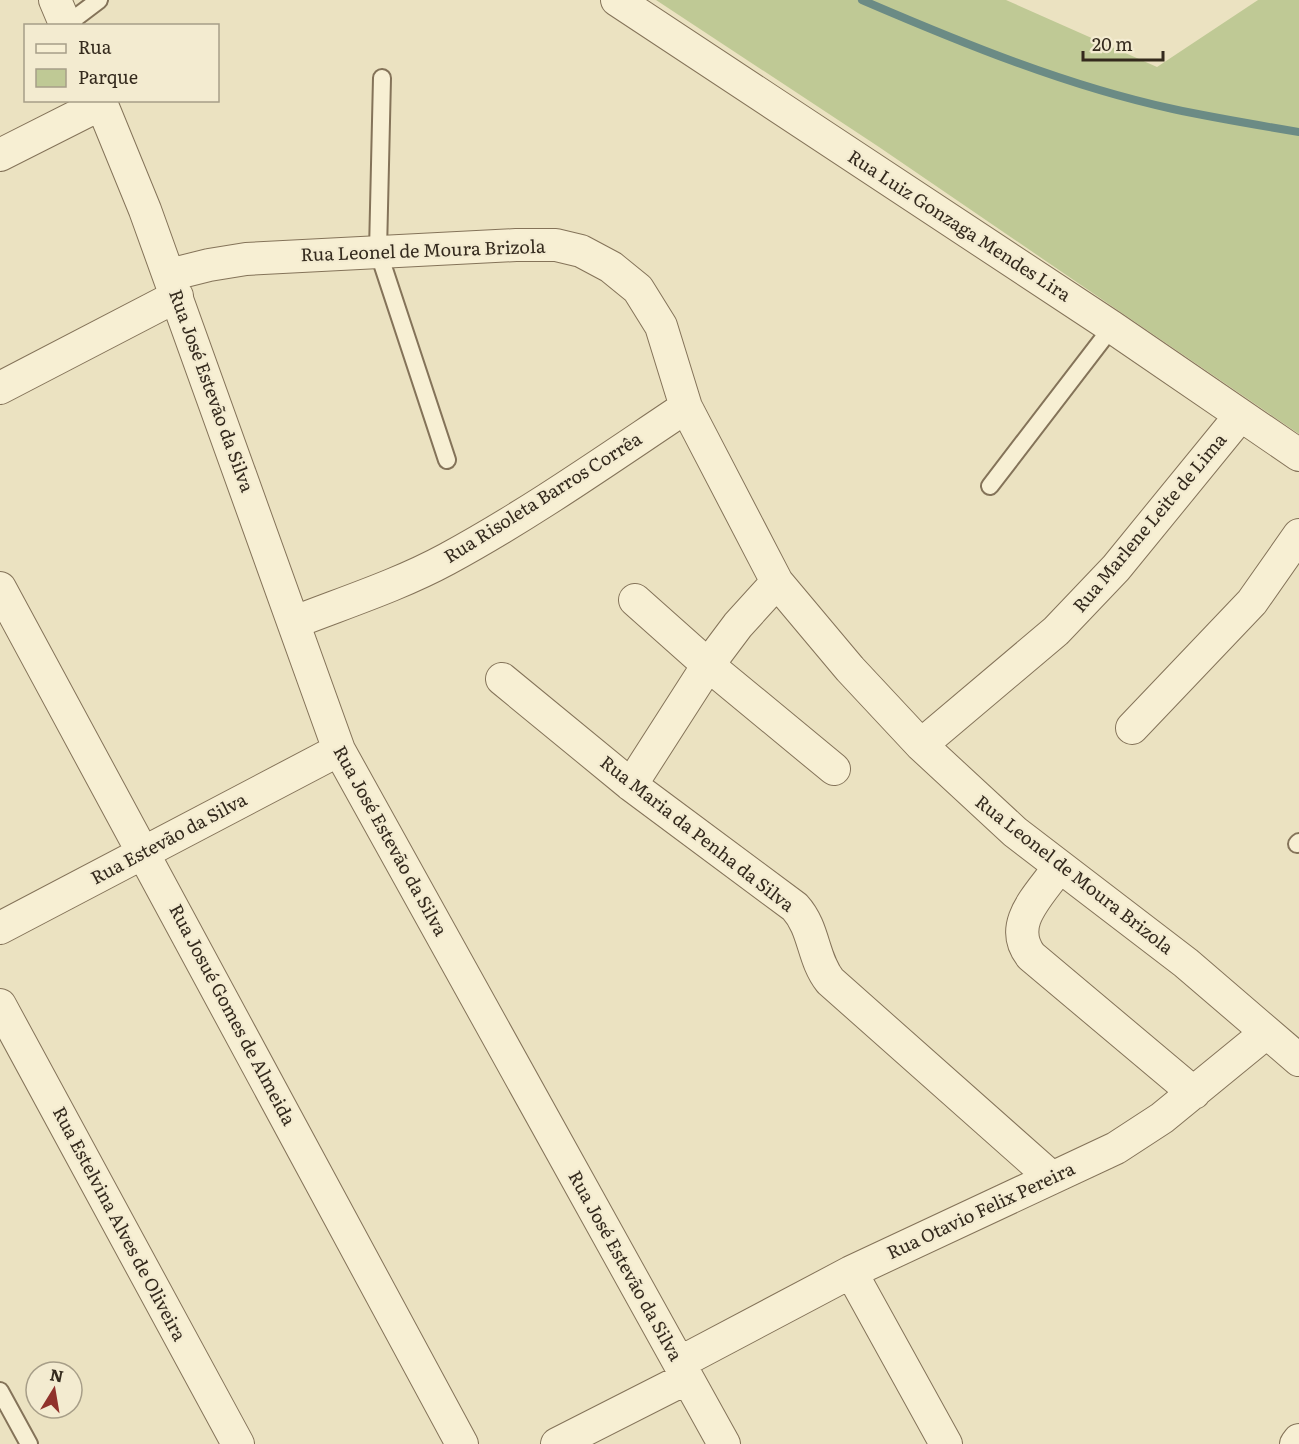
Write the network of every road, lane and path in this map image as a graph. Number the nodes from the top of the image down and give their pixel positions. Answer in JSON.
{"nodes":[{"id":1,"x":55,"y":0,"type":"edge"},
{"id":2,"x":99,"y":0,"type":"edge"},
{"id":3,"x":617,"y":0,"type":"edge"},
{"id":4,"x":66,"y":24,"type":"edge"},
{"id":5,"x":67,"y":24,"type":"edge"},
{"id":6,"x":382,"y":78,"type":"dead end"},
{"id":7,"x":100,"y":102,"type":"edge"},
{"id":8,"x":0,"y":155,"type":"edge"},
{"id":9,"x":378,"y":251,"type":"junction"},
{"id":10,"x":173,"y":286,"type":"junction"},
{"id":11,"x":1112,"y":327,"type":"junction"},
{"id":12,"x":0,"y":388,"type":"edge"},
{"id":13,"x":686,"y":407,"type":"junction"},
{"id":14,"x":1240,"y":416,"type":"junction"},
{"id":15,"x":1299,"y":455,"type":"edge"},
{"id":16,"x":447,"y":460,"type":"dead end"},
{"id":17,"x":990,"y":486,"type":"dead end"},
{"id":18,"x":1299,"y":535,"type":"edge"},
{"id":19,"x":777,"y":582,"type":"junction"},
{"id":20,"x":0,"y":588,"type":"edge"},
{"id":21,"x":635,"y":600,"type":"dead end"},
{"id":22,"x":295,"y":622,"type":"junction"},
{"id":23,"x":708,"y":665,"type":"junction"},
{"id":24,"x":502,"y":679,"type":"dead end"},
{"id":25,"x":1132,"y":728,"type":"dead end"},
{"id":26,"x":921,"y":745,"type":"junction"},
{"id":27,"x":339,"y":750,"type":"junction"},
{"id":28,"x":834,"y":769,"type":"dead end"},
{"id":29,"x":631,"y":785,"type":"junction"},
{"id":30,"x":144,"y":852,"type":"junction"},
{"id":31,"x":1059,"y":867,"type":"junction"},
{"id":32,"x":0,"y":928,"type":"edge"},
{"id":33,"x":0,"y":1005,"type":"edge"},
{"id":34,"x":1266,"y":1033,"type":"junction"},
{"id":35,"x":1299,"y":1060,"type":"edge"},
{"id":36,"x":1194,"y":1093,"type":"junction"},
{"id":37,"x":1052,"y":1178,"type":"junction"},
{"id":38,"x":851,"y":1272,"type":"junction"},
{"id":39,"x":683,"y":1371,"type":"junction"},
{"id":40,"x":0,"y":1390,"type":"edge"},
{"id":41,"x":1299,"y":1440,"type":"edge"},
{"id":42,"x":29,"y":1444,"type":"edge"},
{"id":43,"x":238,"y":1444,"type":"edge"},
{"id":44,"x":462,"y":1444,"type":"edge"},
{"id":45,"x":556,"y":1444,"type":"edge"},
{"id":46,"x":724,"y":1444,"type":"edge"},
{"id":47,"x":946,"y":1444,"type":"edge"},
{"id":48,"x":1296,"y":1444,"type":"edge"}],
"edges":[{"from":1,"to":4,"type":"street"},
{"from":2,"to":5,"type":"lane"},
{"from":3,"to":11,"type":"street","name":"Rua Luiz Gonzaga Mendes Lira"},
{"from":6,"to":9,"type":"lane"},
{"from":7,"to":8,"type":"street"},
{"from":7,"to":10,"type":"street","name":"Rua José Estevão da Silva"},
{"from":9,"to":10,"type":"street","name":"Rua Leonel de Moura Brizola"},
{"from":9,"to":13,"type":"street","name":"Rua Leonel de Moura Brizola"},
{"from":9,"to":16,"type":"lane"},
{"from":10,"to":12,"type":"street","name":"Rua Leonel de Moura Brizola"},
{"from":10,"to":22,"type":"street","name":"Rua José Estevão da Silva"},
{"from":11,"to":14,"type":"street","name":"Rua Luiz Gonzaga Mendes Lira"},
{"from":11,"to":17,"type":"lane"},
{"from":13,"to":19,"type":"street","name":"Rua Leonel de Moura Brizola"},
{"from":13,"to":22,"type":"street","name":"Rua Risoleta Barros Corrêa"},
{"from":14,"to":15,"type":"street","name":"Rua Luiz Gonzaga Mendes Lira"},
{"from":14,"to":26,"type":"street","name":"Rua Marlene Leite de Lima"},
{"from":18,"to":25,"type":"street"},
{"from":19,"to":23,"type":"street"},
{"from":19,"to":26,"type":"street","name":"Rua Leonel de Moura Brizola"},
{"from":20,"to":30,"type":"street","name":"Rua Josué Gomes de Almeida"},
{"from":21,"to":23,"type":"street"},
{"from":22,"to":27,"type":"street","name":"Rua José Estevão da Silva"},
{"from":23,"to":28,"type":"street"},
{"from":23,"to":29,"type":"street"},
{"from":24,"to":29,"type":"street","name":"Rua Maria da Penha da Silva"},
{"from":26,"to":31,"type":"street","name":"Rua Leonel de Moura Brizola"},
{"from":27,"to":30,"type":"street","name":"Rua Estevão da Silva"},
{"from":27,"to":39,"type":"street","name":"Rua José Estevão da Silva"},
{"from":29,"to":37,"type":"street","name":"Rua Maria da Penha da Silva"},
{"from":30,"to":32,"type":"street","name":"Rua Estevão da Silva"},
{"from":30,"to":44,"type":"street","name":"Rua Josué Gomes de Almeida"},
{"from":31,"to":34,"type":"street","name":"Rua Leonel de Moura Brizola"},
{"from":31,"to":36,"type":"street"},
{"from":33,"to":43,"type":"street","name":"Rua Estelvina Alves de Oliveira"},
{"from":34,"to":35,"type":"street","name":"Rua Leonel de Moura Brizola"},
{"from":34,"to":36,"type":"street","name":"Rua Otavio Felix Pereira"},
{"from":36,"to":37,"type":"street","name":"Rua Otavio Felix Pereira"},
{"from":37,"to":38,"type":"street","name":"Rua Otavio Felix Pereira"},
{"from":38,"to":39,"type":"street","name":"Rua Otavio Felix Pereira"},
{"from":38,"to":47,"type":"street"},
{"from":39,"to":45,"type":"street","name":"Rua Otavio Felix Pereira"},
{"from":39,"to":46,"type":"street","name":"Rua José Estevão da Silva"},
{"from":40,"to":42,"type":"lane"},
{"from":41,"to":48,"type":"street"}]}
